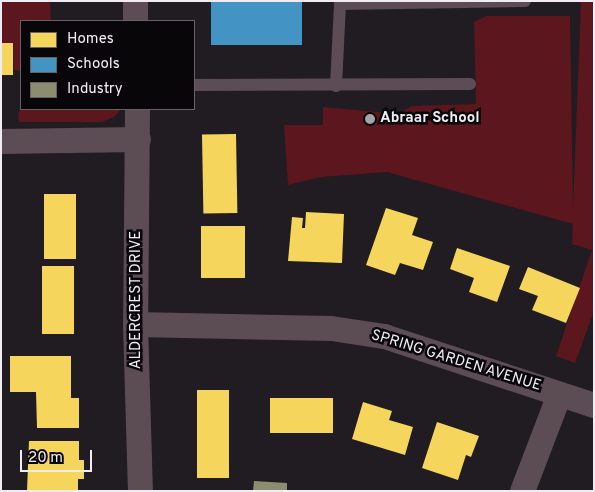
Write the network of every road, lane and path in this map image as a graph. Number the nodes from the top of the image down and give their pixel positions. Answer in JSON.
{"nodes":[{"id":1,"x":135,"y":1,"type":"edge"},
{"id":2,"x":525,"y":1,"type":"edge"},
{"id":3,"x":135,"y":20,"type":"edge"},
{"id":4,"x":470,"y":84,"type":"dead end"},
{"id":5,"x":195,"y":85,"type":"edge"},
{"id":6,"x":336,"y":86,"type":"junction"},
{"id":7,"x":137,"y":110,"type":"edge"},
{"id":8,"x":138,"y":139,"type":"junction"},
{"id":9,"x":1,"y":141,"type":"edge"},
{"id":10,"x":136,"y":324,"type":"junction"},
{"id":11,"x":559,"y":394,"type":"junction"},
{"id":12,"x":594,"y":405,"type":"edge"},
{"id":13,"x":140,"y":491,"type":"edge"},
{"id":14,"x":522,"y":491,"type":"edge"}],
"edges":[{"from":1,"to":3,"type":"street"},
{"from":2,"to":6,"type":"lane"},
{"from":4,"to":6,"type":"lane"},
{"from":5,"to":6,"type":"lane"},
{"from":7,"to":8,"type":"street","name":"ALDERCREST DRIVE"},
{"from":8,"to":9,"type":"street"},
{"from":8,"to":10,"type":"street","name":"ALDERCREST DRIVE"},
{"from":10,"to":11,"type":"street","name":"SPRING GARDEN AVENUE"},
{"from":10,"to":13,"type":"street","name":"ALDERCREST DRIVE"},
{"from":11,"to":12,"type":"street","name":"SPRING GARDEN AVENUE"},
{"from":11,"to":14,"type":"street"}]}
